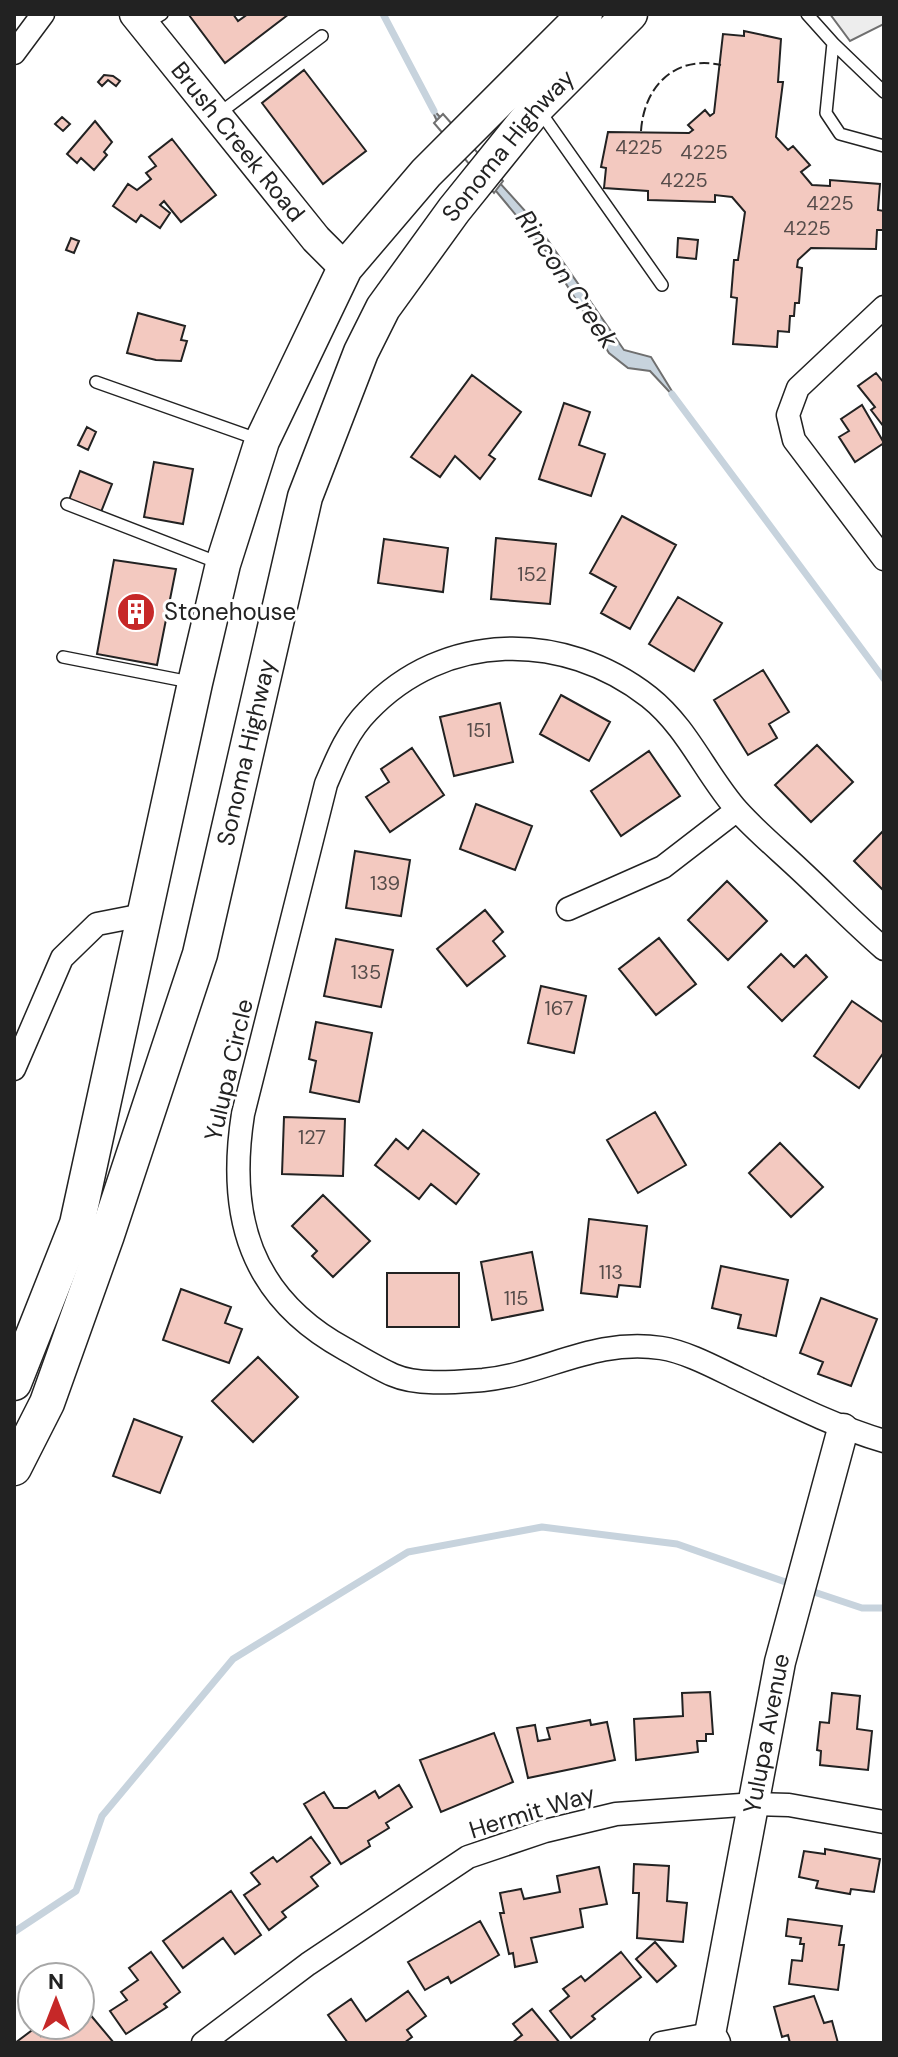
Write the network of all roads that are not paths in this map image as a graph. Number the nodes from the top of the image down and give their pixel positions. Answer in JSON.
{"nodes":[{"id":1,"x":43,"y":14,"type":"edge"},
{"id":2,"x":585,"y":14,"type":"edge"},
{"id":3,"x":630,"y":14,"type":"edge"},
{"id":4,"x":807,"y":14,"type":"edge"},
{"id":5,"x":147,"y":18,"type":"edge"},
{"id":6,"x":322,"y":36,"type":"dead end"},
{"id":7,"x":833,"y":43,"type":"junction"},
{"id":8,"x":14,"y":53,"type":"edge"},
{"id":9,"x":884,"y":92,"type":"edge"},
{"id":10,"x":216,"y":115,"type":"junction"},
{"id":11,"x":529,"y":116,"type":"junction"},
{"id":12,"x":884,"y":146,"type":"edge"},
{"id":13,"x":345,"y":268,"type":"junction"},
{"id":14,"x":662,"y":285,"type":"dead end"},
{"id":15,"x":884,"y":307,"type":"edge"},
{"id":16,"x":383,"y":308,"type":"junction"},
{"id":17,"x":96,"y":382,"type":"dead end"},
{"id":18,"x":262,"y":441,"type":"junction"},
{"id":19,"x":67,"y":504,"type":"dead end"},
{"id":20,"x":884,"y":559,"type":"edge"},
{"id":21,"x":223,"y":564,"type":"junction"},
{"id":22,"x":63,"y":657,"type":"dead end"},
{"id":23,"x":195,"y":683,"type":"junction"},
{"id":24,"x":737,"y":810,"type":"junction"},
{"id":25,"x":568,"y":909,"type":"dead end"},
{"id":26,"x":143,"y":915,"type":"junction"},
{"id":27,"x":884,"y":949,"type":"edge"},
{"id":28,"x":14,"y":1069,"type":"edge"},
{"id":29,"x":14,"y":1383,"type":"edge"},
{"id":30,"x":843,"y":1429,"type":"junction"},
{"id":31,"x":884,"y":1441,"type":"edge"},
{"id":32,"x":14,"y":1468,"type":"edge"},
{"id":33,"x":755,"y":1804,"type":"junction"},
{"id":34,"x":884,"y":1822,"type":"edge"},
{"id":35,"x":713,"y":2038,"type":"edge"},
{"id":36,"x":203,"y":2043,"type":"edge"},
{"id":37,"x":661,"y":2043,"type":"edge"}],
"edges":[{"from":1,"to":8,"type":"street"},
{"from":2,"to":13,"type":"main road","name":"Sonoma Highway"},
{"from":3,"to":11,"type":"main road","name":"Sonoma Highway"},
{"from":4,"to":7,"type":"lane"},
{"from":5,"to":10,"type":"street","name":"Brush Creek Road"},
{"from":6,"to":10,"type":"lane"},
{"from":7,"to":9,"type":"lane"},
{"from":7,"to":12,"type":"lane"},
{"from":10,"to":13,"type":"street","name":"Brush Creek Road"},
{"from":11,"to":14,"type":"lane"},
{"from":11,"to":16,"type":"main road","name":"Sonoma Highway"},
{"from":13,"to":16,"type":"main road"},
{"from":13,"to":18,"type":"main road","name":"Sonoma Highway"},
{"from":15,"to":20,"type":"street"},
{"from":16,"to":32,"type":"main road","name":"Sonoma Highway"},
{"from":17,"to":18,"type":"lane"},
{"from":18,"to":21,"type":"main road","name":"Sonoma Highway"},
{"from":19,"to":21,"type":"lane"},
{"from":21,"to":23,"type":"main road","name":"Sonoma Highway"},
{"from":22,"to":23,"type":"lane"},
{"from":23,"to":26,"type":"main road","name":"Sonoma Highway"},
{"from":24,"to":25,"type":"street"},
{"from":24,"to":27,"type":"street","name":"Yulupa Circle"},
{"from":24,"to":30,"type":"street","name":"Yulupa Circle"},
{"from":26,"to":28,"type":"street"},
{"from":26,"to":29,"type":"main road","name":"Sonoma Highway"},
{"from":30,"to":31,"type":"street","name":"Yulupa Circle"},
{"from":30,"to":33,"type":"street","name":"Yulupa Avenue"},
{"from":33,"to":34,"type":"street","name":"Hermit Way"},
{"from":33,"to":35,"type":"street","name":"Yulupa Avenue"},
{"from":33,"to":36,"type":"street","name":"Hermit Way"},
{"from":35,"to":37,"type":"street"}]}
